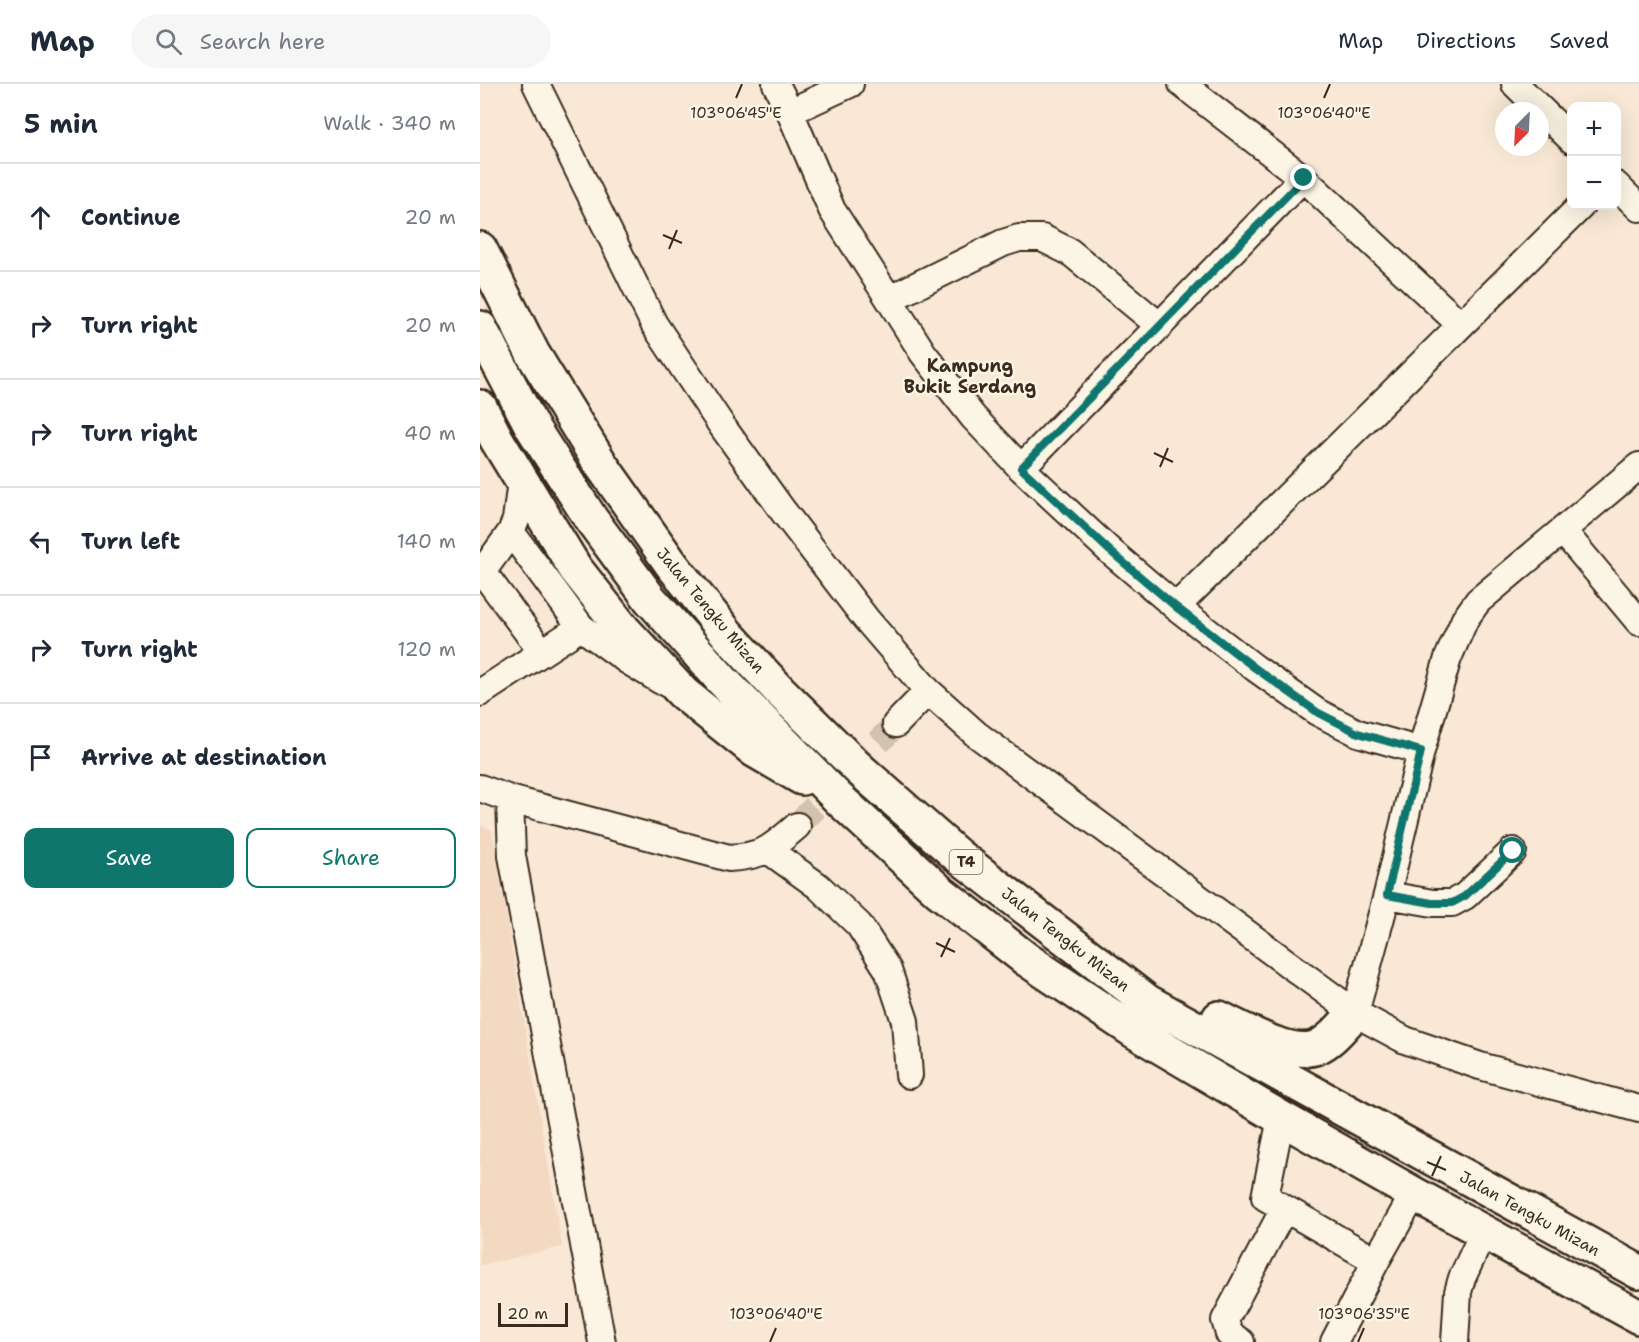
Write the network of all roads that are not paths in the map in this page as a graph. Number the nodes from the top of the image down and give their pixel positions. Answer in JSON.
{"nodes":[{"id":1,"x":537,"y":84,"type":"edge"},
{"id":2,"x":776,"y":84,"type":"edge"},
{"id":3,"x":850,"y":84,"type":"edge"},
{"id":4,"x":1182,"y":84,"type":"edge"},
{"id":5,"x":1515,"y":84,"type":"edge"},
{"id":6,"x":790,"y":112,"type":"junction"},
{"id":7,"x":1567,"y":135,"type":"edge"},
{"id":8,"x":1304,"y":178,"type":"junction"},
{"id":9,"x":1621,"y":189,"type":"edge"},
{"id":10,"x":1639,"y":208,"type":"edge"},
{"id":11,"x":1577,"y":210,"type":"edge"},
{"id":12,"x":480,"y":249,"type":"edge"},
{"id":13,"x":889,"y":299,"type":"junction"},
{"id":14,"x":1461,"y":324,"type":"junction"},
{"id":15,"x":1160,"y":326,"type":"junction"},
{"id":16,"x":480,"y":328,"type":"edge"},
{"id":17,"x":480,"y":407,"type":"edge"},
{"id":18,"x":1639,"y":466,"type":"edge"},
{"id":19,"x":1021,"y":468,"type":"junction"},
{"id":20,"x":521,"y":480,"type":"junction"},
{"id":21,"x":1563,"y":531,"type":"junction"},
{"id":22,"x":512,"y":532,"type":"junction"},
{"id":23,"x":1176,"y":607,"type":"junction"},
{"id":24,"x":1639,"y":622,"type":"edge"},
{"id":25,"x":581,"y":627,"type":"junction"},
{"id":26,"x":542,"y":652,"type":"junction"},
{"id":27,"x":928,"y":691,"type":"junction"},
{"id":28,"x":480,"y":693,"type":"edge"},
{"id":29,"x":683,"y":693,"type":"junction"},
{"id":30,"x":896,"y":724,"type":"tunnel mouth"},
{"id":31,"x":1421,"y":751,"type":"junction"},
{"id":32,"x":480,"y":788,"type":"edge"},
{"id":33,"x":510,"y":799,"type":"junction"},
{"id":34,"x":839,"y":799,"type":"junction"},
{"id":35,"x":797,"y":826,"type":"tunnel mouth"},
{"id":36,"x":768,"y":850,"type":"junction"},
{"id":37,"x":1513,"y":851,"type":"dead end"},
{"id":38,"x":1387,"y":895,"type":"junction"},
{"id":39,"x":1056,"y":931,"type":"junction"},
{"id":40,"x":1355,"y":1013,"type":"junction"},
{"id":41,"x":909,"y":1075,"type":"dead end"},
{"id":42,"x":1639,"y":1109,"type":"edge"},
{"id":43,"x":1281,"y":1119,"type":"junction"},
{"id":44,"x":1414,"y":1194,"type":"junction"},
{"id":45,"x":1284,"y":1209,"type":"junction"},
{"id":46,"x":1484,"y":1233,"type":"junction"},
{"id":47,"x":1376,"y":1261,"type":"junction"},
{"id":48,"x":1639,"y":1272,"type":"edge"},
{"id":49,"x":1639,"y":1317,"type":"edge"},
{"id":50,"x":602,"y":1342,"type":"edge"},
{"id":51,"x":1241,"y":1342,"type":"edge"},
{"id":52,"x":1334,"y":1342,"type":"edge"},
{"id":53,"x":1455,"y":1342,"type":"edge"}],
"edges":[{"from":1,"to":27,"type":"street"},
{"from":2,"to":6,"type":"street"},
{"from":3,"to":6,"type":"street"},
{"from":4,"to":8,"type":"street"},
{"from":5,"to":7,"type":"street"},
{"from":6,"to":13,"type":"street"},
{"from":8,"to":14,"type":"street"},
{"from":8,"to":15,"type":"street"},
{"from":9,"to":10,"type":"street"},
{"from":11,"to":14,"type":"street"},
{"from":12,"to":39,"type":"highway","name":"Jalan Tengku Mizan","number":"T4"},
{"from":13,"to":15,"type":"street"},
{"from":13,"to":19,"type":"street"},
{"from":14,"to":23,"type":"street"},
{"from":15,"to":19,"type":"street"},
{"from":16,"to":34,"type":"highway","name":"Jalan Tengku Mizan","number":"T4"},
{"from":17,"to":20,"type":"highway"},
{"from":18,"to":21,"type":"street"},
{"from":19,"to":23,"type":"street"},
{"from":20,"to":22,"type":"street"},
{"from":20,"to":29,"type":"highway"},
{"from":21,"to":24,"type":"street"},
{"from":21,"to":31,"type":"street"},
{"from":22,"to":25,"type":"street"},
{"from":22,"to":26,"type":"street"},
{"from":23,"to":31,"type":"street"},
{"from":25,"to":26,"type":"street"},
{"from":25,"to":29,"type":"street"},
{"from":26,"to":28,"type":"street"},
{"from":27,"to":30,"type":"street"},
{"from":27,"to":40,"type":"street"},
{"from":29,"to":34,"type":"highway"},
{"from":31,"to":38,"type":"street"},
{"from":32,"to":33,"type":"street"},
{"from":33,"to":36,"type":"street"},
{"from":33,"to":50,"type":"street"},
{"from":34,"to":43,"type":"highway","name":"Jalan Tengku Mizan","number":"T4"},
{"from":35,"to":36,"type":"street"},
{"from":36,"to":41,"type":"street"},
{"from":37,"to":38,"type":"street"},
{"from":38,"to":40,"type":"street"},
{"from":39,"to":40,"type":"highway"},
{"from":39,"to":48,"type":"highway","name":"Jalan Tengku Mizan","number":"T4"},
{"from":40,"to":42,"type":"street"},
{"from":43,"to":44,"type":"highway","name":"Jalan Tengku Mizan","number":"T4"},
{"from":43,"to":45,"type":"street"},
{"from":44,"to":46,"type":"highway","name":"Jalan Tengku Mizan","number":"T4"},
{"from":44,"to":47,"type":"street"},
{"from":45,"to":47,"type":"street"},
{"from":45,"to":51,"type":"street"},
{"from":46,"to":49,"type":"highway","name":"Jalan Tengku Mizan","number":"T4"},
{"from":46,"to":53,"type":"street"},
{"from":47,"to":52,"type":"street"}]}
